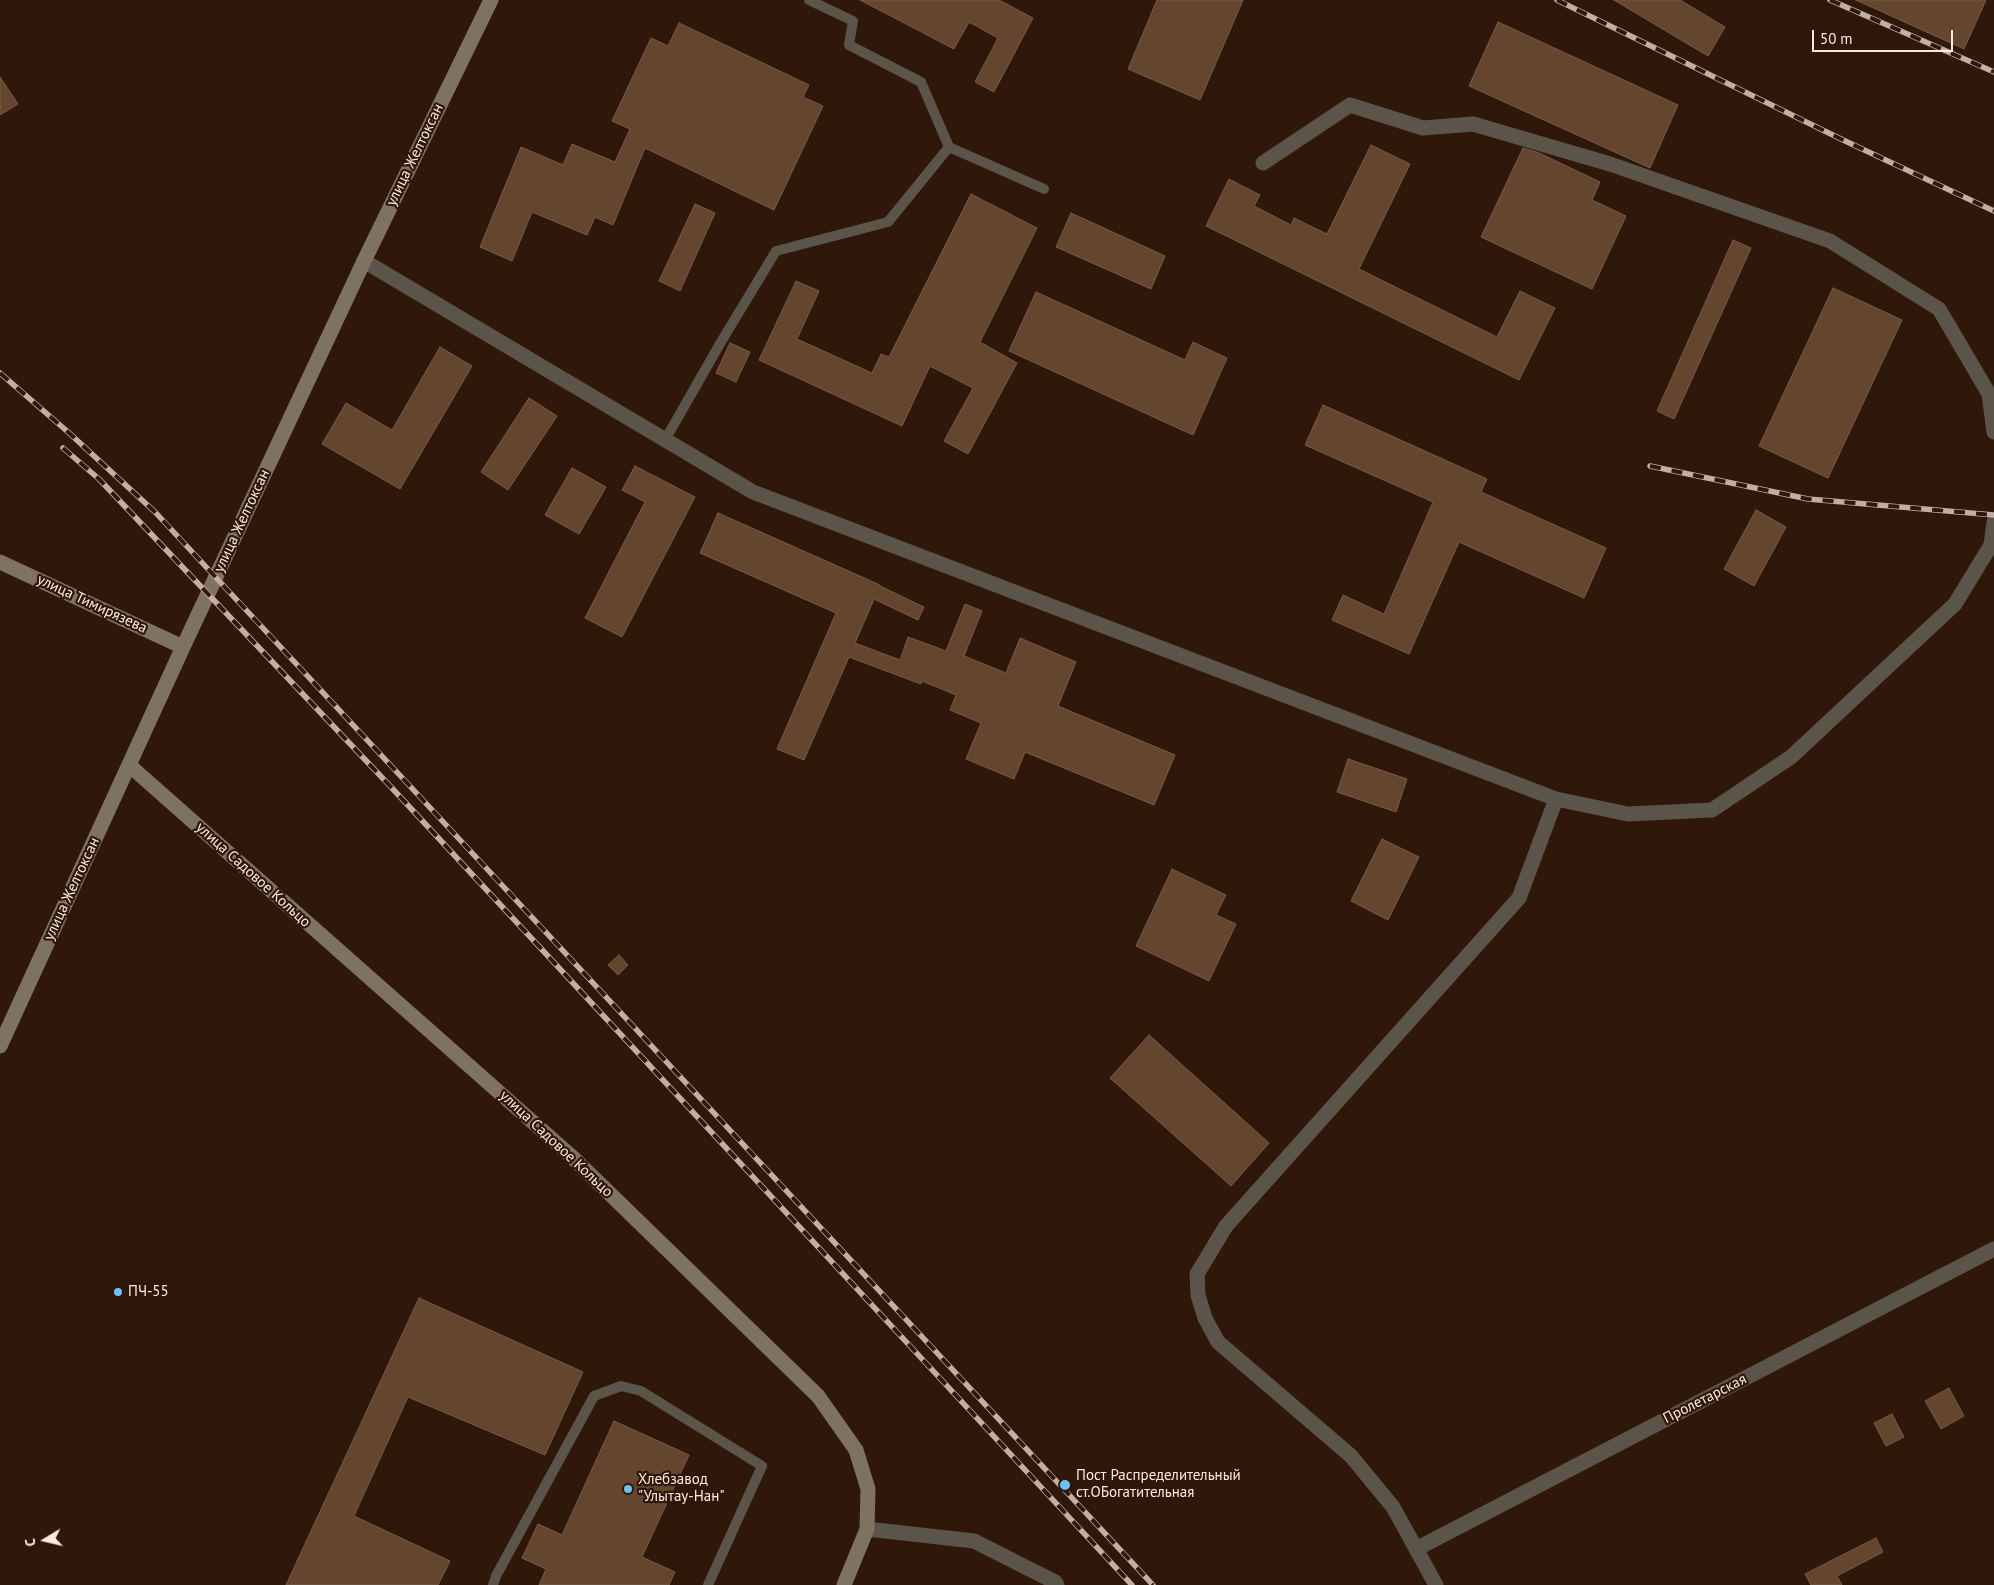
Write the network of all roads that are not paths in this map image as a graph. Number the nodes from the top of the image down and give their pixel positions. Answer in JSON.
{"nodes":[{"id":1,"x":491,"y":0,"type":"edge"},
{"id":2,"x":809,"y":0,"type":"edge"},
{"id":3,"x":949,"y":147,"type":"junction"},
{"id":4,"x":1263,"y":163,"type":"dead end"},
{"id":5,"x":1044,"y":189,"type":"dead end"},
{"id":6,"x":364,"y":261,"type":"junction"},
{"id":7,"x":1994,"y":432,"type":"edge"},
{"id":8,"x":665,"y":440,"type":"junction"},
{"id":9,"x":1994,"y":522,"type":"edge"},
{"id":10,"x":0,"y":562,"type":"edge"},
{"id":11,"x":183,"y":647,"type":"junction"},
{"id":12,"x":129,"y":765,"type":"junction"},
{"id":13,"x":1556,"y":799,"type":"junction"},
{"id":14,"x":0,"y":1046,"type":"edge"},
{"id":15,"x":1994,"y":1249,"type":"edge"},
{"id":16,"x":867,"y":1529,"type":"junction"},
{"id":17,"x":1416,"y":1549,"type":"junction"},
{"id":18,"x":493,"y":1585,"type":"edge"},
{"id":19,"x":708,"y":1585,"type":"edge"},
{"id":20,"x":844,"y":1585,"type":"edge"},
{"id":21,"x":1057,"y":1585,"type":"edge"},
{"id":22,"x":1436,"y":1585,"type":"edge"}],
"edges":[{"from":1,"to":6,"type":"street","name":"улица Желтоксан"},
{"from":2,"to":3,"type":"lane"},
{"from":3,"to":5,"type":"lane"},
{"from":3,"to":8,"type":"lane"},
{"from":4,"to":7,"type":"street"},
{"from":6,"to":8,"type":"street"},
{"from":6,"to":11,"type":"street","name":"улица Желтоксан"},
{"from":8,"to":13,"type":"street"},
{"from":9,"to":13,"type":"street"},
{"from":10,"to":11,"type":"street","name":"улица Тимирязева"},
{"from":11,"to":12,"type":"street","name":"улица Желтоксан"},
{"from":12,"to":14,"type":"street","name":"улица Желтоксан"},
{"from":12,"to":16,"type":"street","name":"улица Садовое Кольцо"},
{"from":13,"to":17,"type":"street"},
{"from":15,"to":17,"type":"street","name":"Пролетарская"},
{"from":16,"to":20,"type":"street","name":"улица Садовое Кольцо"},
{"from":16,"to":21,"type":"street"},
{"from":17,"to":22,"type":"street"},
{"from":18,"to":19,"type":"lane"}]}
